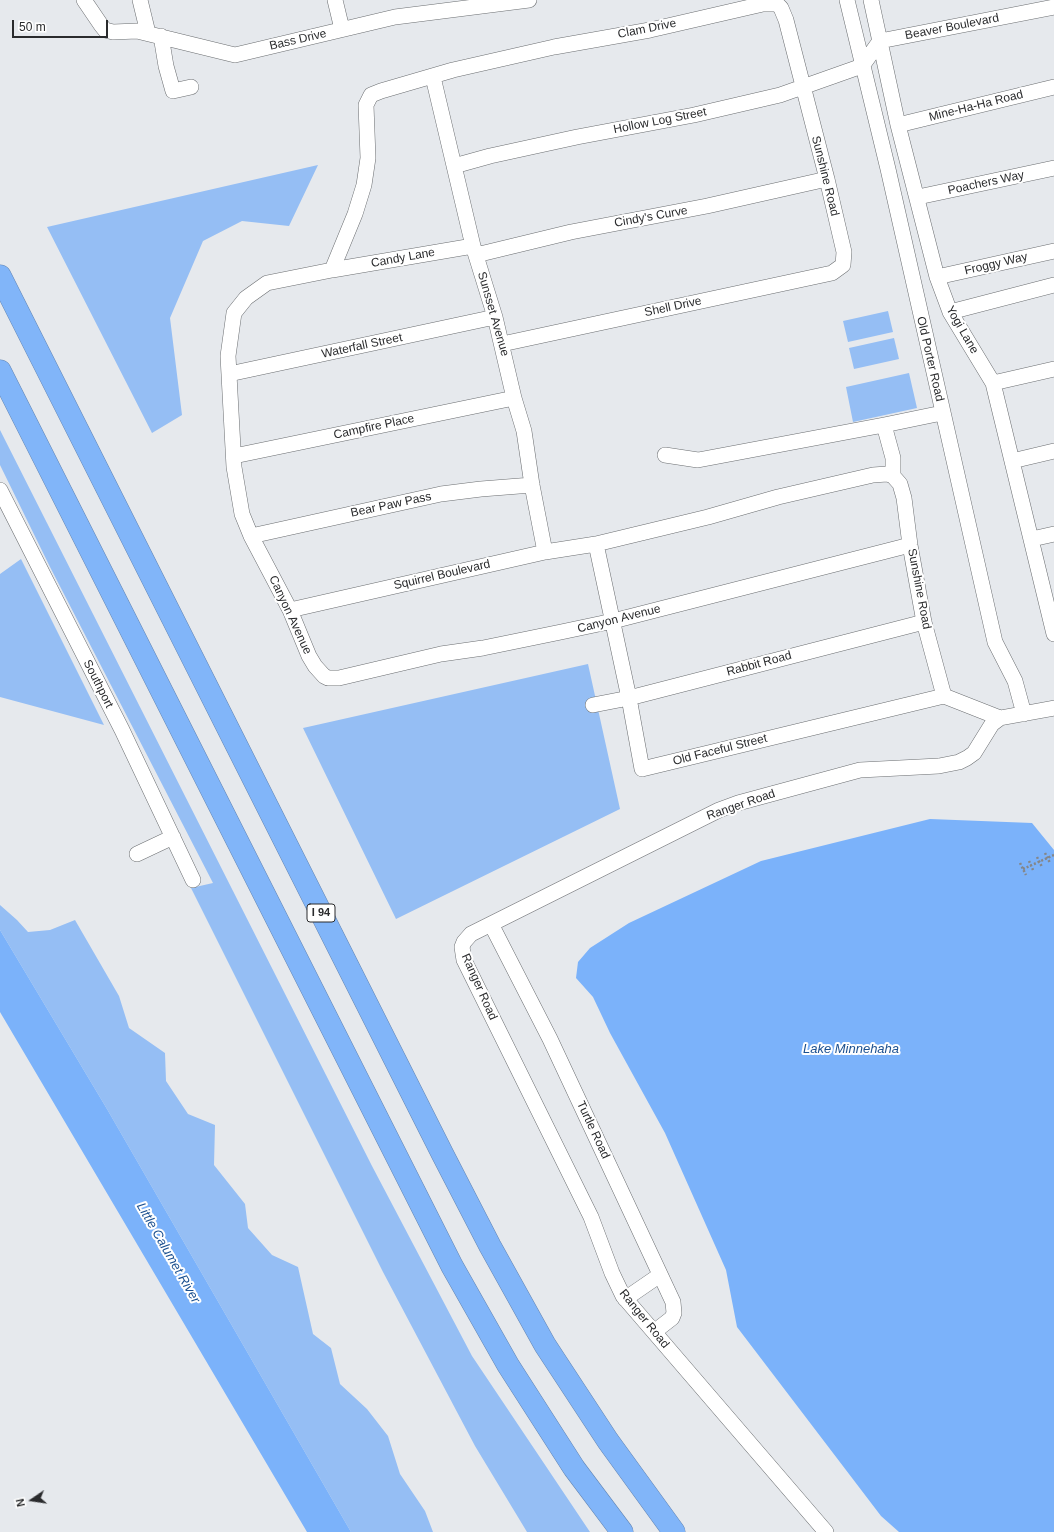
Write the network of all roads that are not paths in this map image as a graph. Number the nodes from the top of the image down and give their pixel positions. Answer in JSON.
{"nodes":[{"id":1,"x":84,"y":0,"type":"edge"},
{"id":2,"x":140,"y":0,"type":"edge"},
{"id":3,"x":335,"y":0,"type":"edge"},
{"id":4,"x":529,"y":0,"type":"edge"},
{"id":5,"x":847,"y":0,"type":"edge"},
{"id":6,"x":871,"y":0,"type":"edge"},
{"id":7,"x":420,"y":7,"type":"edge"},
{"id":8,"x":1054,"y":7,"type":"edge"},
{"id":9,"x":342,"y":30,"type":"junction"},
{"id":10,"x":154,"y":35,"type":"junction"},
{"id":11,"x":880,"y":41,"type":"junction"},
{"id":12,"x":862,"y":66,"type":"junction"},
{"id":13,"x":433,"y":77,"type":"junction"},
{"id":14,"x":191,"y":87,"type":"dead end"},
{"id":15,"x":803,"y":87,"type":"junction"},
{"id":16,"x":1054,"y":87,"type":"edge"},
{"id":17,"x":898,"y":126,"type":"junction"},
{"id":18,"x":454,"y":166,"type":"junction"},
{"id":19,"x":1054,"y":168,"type":"edge"},
{"id":20,"x":827,"y":179,"type":"junction"},
{"id":21,"x":918,"y":197,"type":"junction"},
{"id":22,"x":475,"y":250,"type":"junction"},
{"id":23,"x":1054,"y":250,"type":"edge"},
{"id":24,"x":843,"y":265,"type":"joint"},
{"id":25,"x":332,"y":270,"type":"junction"},
{"id":26,"x":0,"y":276,"type":"edge"},
{"id":27,"x":937,"y":277,"type":"junction"},
{"id":28,"x":1054,"y":285,"type":"edge"},
{"id":29,"x":950,"y":312,"type":"junction"},
{"id":30,"x":495,"y":317,"type":"junction"},
{"id":31,"x":502,"y":344,"type":"junction"},
{"id":32,"x":1054,"y":369,"type":"edge"},
{"id":33,"x":0,"y":371,"type":"edge"},
{"id":34,"x":229,"y":374,"type":"junction"},
{"id":35,"x":993,"y":382,"type":"junction"},
{"id":36,"x":514,"y":398,"type":"junction"},
{"id":37,"x":942,"y":413,"type":"junction"},
{"id":38,"x":884,"y":425,"type":"junction"},
{"id":39,"x":1054,"y":451,"type":"edge"},
{"id":40,"x":665,"y":455,"type":"dead end"},
{"id":41,"x":234,"y":456,"type":"junction"},
{"id":42,"x":1012,"y":461,"type":"junction"},
{"id":43,"x":892,"y":476,"type":"junction"},
{"id":44,"x":532,"y":485,"type":"junction"},
{"id":45,"x":0,"y":490,"type":"edge"},
{"id":46,"x":1054,"y":534,"type":"edge"},
{"id":47,"x":251,"y":536,"type":"junction"},
{"id":48,"x":1032,"y":539,"type":"junction"},
{"id":49,"x":596,"y":544,"type":"junction"},
{"id":50,"x":910,"y":545,"type":"junction"},
{"id":51,"x":545,"y":552,"type":"junction"},
{"id":52,"x":290,"y":610,"type":"junction"},
{"id":53,"x":613,"y":621,"type":"junction"},
{"id":54,"x":924,"y":622,"type":"junction"},
{"id":55,"x":1054,"y":634,"type":"edge"},
{"id":56,"x":944,"y":696,"type":"junction"},
{"id":57,"x":629,"y":698,"type":"junction"},
{"id":58,"x":594,"y":706,"type":"dead end"},
{"id":59,"x":1054,"y":708,"type":"edge"},
{"id":60,"x":1024,"y":714,"type":"junction"},
{"id":61,"x":1000,"y":718,"type":"junction"},
{"id":62,"x":172,"y":837,"type":"junction"},
{"id":63,"x":137,"y":854,"type":"dead end"},
{"id":64,"x":193,"y":880,"type":"dead end"},
{"id":65,"x":491,"y":924,"type":"junction"},
{"id":66,"x":660,"y":1275,"type":"junction"},
{"id":67,"x":625,"y":1298,"type":"junction"},
{"id":68,"x":654,"y":1332,"type":"junction"},
{"id":69,"x":622,"y":1532,"type":"edge"},
{"id":70,"x":674,"y":1532,"type":"edge"},
{"id":71,"x":826,"y":1532,"type":"edge"}],
"edges":[{"from":1,"to":10,"type":"street","name":"Bass Drive"},
{"from":2,"to":10,"type":"street"},
{"from":3,"to":9,"type":"street"},
{"from":4,"to":7,"type":"street","name":"Bass Drive"},
{"from":5,"to":12,"type":"street","name":"Old Porter Road"},
{"from":6,"to":11,"type":"street","name":"Yogi Lane"},
{"from":7,"to":9,"type":"street","name":"Bass Drive"},
{"from":8,"to":11,"type":"street","name":"Beaver Boulevard"},
{"from":9,"to":10,"type":"street","name":"Bass Drive"},
{"from":10,"to":14,"type":"street"},
{"from":11,"to":12,"type":"street"},
{"from":11,"to":17,"type":"street","name":"Yogi Lane"},
{"from":12,"to":15,"type":"street","name":"Hollow Log Street"},
{"from":12,"to":37,"type":"street","name":"Old Porter Road"},
{"from":13,"to":15,"type":"street","name":"Clam Drive"},
{"from":13,"to":18,"type":"street","name":"Sunsset Avenue"},
{"from":13,"to":25,"type":"street"},
{"from":15,"to":18,"type":"street","name":"Hollow Log Street"},
{"from":15,"to":20,"type":"street","name":"Sunshine Road"},
{"from":16,"to":17,"type":"street","name":"Mine-Ha-Ha Road"},
{"from":17,"to":21,"type":"street","name":"Yogi Lane"},
{"from":18,"to":22,"type":"street","name":"Sunsset Avenue"},
{"from":19,"to":21,"type":"street","name":"Poachers Way"},
{"from":20,"to":22,"type":"street","name":"Cindy's Curve"},
{"from":20,"to":24,"type":"street","name":"Sunshine Road"},
{"from":21,"to":27,"type":"street","name":"Yogi Lane"},
{"from":22,"to":25,"type":"street","name":"Candy Lane"},
{"from":22,"to":30,"type":"street","name":"Sunsset Avenue"},
{"from":23,"to":27,"type":"street","name":"Froggy Way"},
{"from":24,"to":31,"type":"street","name":"Shell Drive"},
{"from":25,"to":34,"type":"street","name":"Canyon Avenue"},
{"from":26,"to":70,"type":"highway","number":"I 94"},
{"from":27,"to":29,"type":"street","name":"Yogi Lane"},
{"from":28,"to":29,"type":"street"},
{"from":29,"to":35,"type":"street","name":"Yogi Lane"},
{"from":30,"to":31,"type":"street","name":"Sunsset Avenue"},
{"from":30,"to":34,"type":"street","name":"Waterfall Street"},
{"from":31,"to":36,"type":"street","name":"Sunsset Avenue"},
{"from":32,"to":35,"type":"street"},
{"from":33,"to":69,"type":"highway"},
{"from":34,"to":41,"type":"street","name":"Canyon Avenue"},
{"from":35,"to":42,"type":"street","name":"Yogi Lane"},
{"from":36,"to":41,"type":"street","name":"Campfire Place"},
{"from":36,"to":44,"type":"street","name":"Sunsset Avenue"},
{"from":37,"to":38,"type":"street"},
{"from":37,"to":60,"type":"street","name":"Old Porter Road"},
{"from":38,"to":40,"type":"street"},
{"from":38,"to":43,"type":"street"},
{"from":39,"to":42,"type":"street"},
{"from":41,"to":47,"type":"street","name":"Canyon Avenue"},
{"from":42,"to":48,"type":"street","name":"Yogi Lane"},
{"from":43,"to":49,"type":"street"},
{"from":43,"to":50,"type":"street","name":"Sunshine Road"},
{"from":44,"to":47,"type":"street","name":"Bear Paw Pass"},
{"from":44,"to":51,"type":"street","name":"Sunsset Avenue"},
{"from":45,"to":62,"type":"street","name":"Southport"},
{"from":46,"to":48,"type":"street"},
{"from":47,"to":52,"type":"street","name":"Canyon Avenue"},
{"from":48,"to":55,"type":"street","name":"Yogi Lane"},
{"from":49,"to":51,"type":"street","name":"Squirrel Boulevard"},
{"from":49,"to":53,"type":"street","name":"Old Faceful Street"},
{"from":50,"to":53,"type":"street","name":"Canyon Avenue"},
{"from":50,"to":54,"type":"street","name":"Sunshine Road"},
{"from":51,"to":52,"type":"street","name":"Squirrel Boulevard"},
{"from":52,"to":53,"type":"street","name":"Canyon Avenue"},
{"from":53,"to":57,"type":"street","name":"Old Faceful Street"},
{"from":54,"to":56,"type":"street","name":"Sunshine Road"},
{"from":54,"to":57,"type":"street","name":"Rabbit Road"},
{"from":56,"to":57,"type":"street","name":"Old Faceful Street"},
{"from":56,"to":61,"type":"street"},
{"from":57,"to":58,"type":"street","name":"Rabbit Road"},
{"from":59,"to":60,"type":"street"},
{"from":60,"to":61,"type":"street"},
{"from":61,"to":65,"type":"street","name":"Ranger Road"},
{"from":62,"to":63,"type":"street"},
{"from":62,"to":64,"type":"street","name":"Southport"},
{"from":65,"to":66,"type":"street","name":"Turtle Road"},
{"from":65,"to":67,"type":"street","name":"Ranger Road"},
{"from":66,"to":67,"type":"street"},
{"from":66,"to":68,"type":"street","name":"Turtle Road"},
{"from":67,"to":68,"type":"street","name":"Ranger Road"},
{"from":68,"to":71,"type":"street","name":"Ranger Road"}]}
